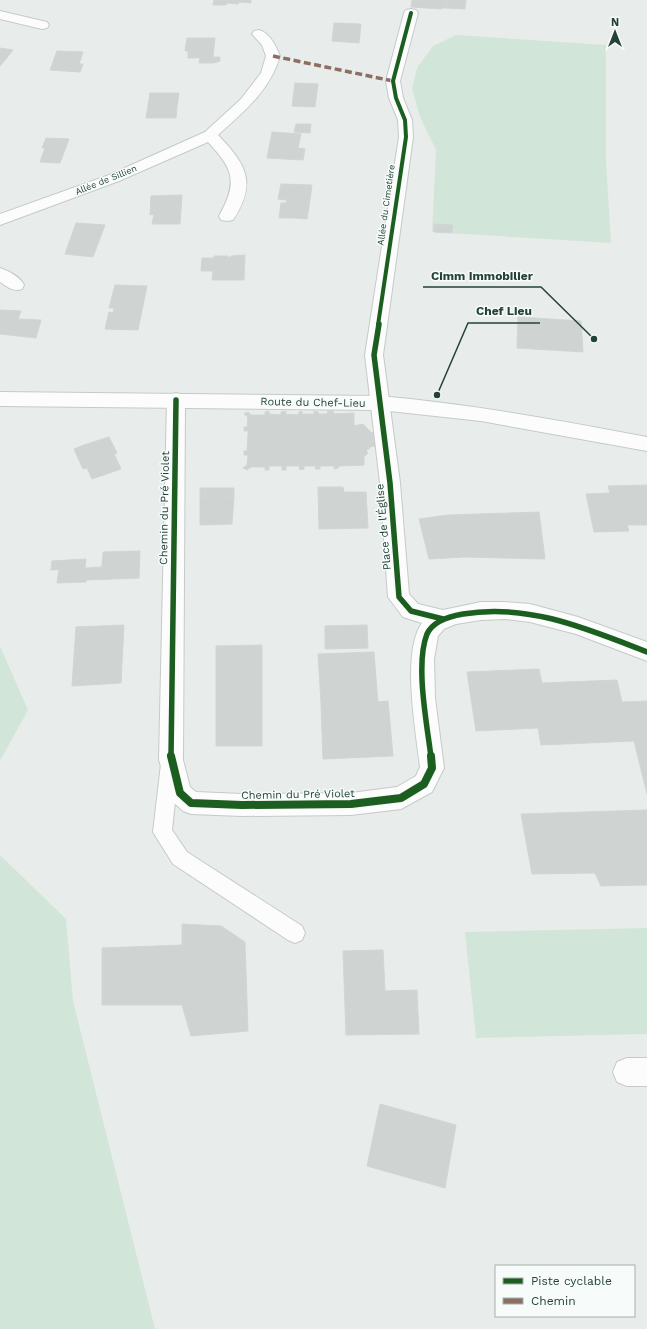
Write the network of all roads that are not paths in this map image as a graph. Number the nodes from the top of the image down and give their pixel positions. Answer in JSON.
{"nodes":[{"id":1,"x":411,"y":13,"type":"dead end"},
{"id":2,"x":0,"y":15,"type":"edge"},
{"id":3,"x":42,"y":25,"type":"dead end"},
{"id":4,"x":259,"y":34,"type":"dead end"},
{"id":5,"x":210,"y":135,"type":"junction"},
{"id":6,"x":227,"y":216,"type":"dead end"},
{"id":7,"x":0,"y":220,"type":"edge"},
{"id":8,"x":0,"y":274,"type":"edge"},
{"id":9,"x":16,"y":285,"type":"dead end"},
{"id":10,"x":0,"y":399,"type":"edge"},
{"id":11,"x":176,"y":400,"type":"junction"},
{"id":12,"x":380,"y":403,"type":"junction"},
{"id":13,"x":647,"y":444,"type":"edge"},
{"id":14,"x":443,"y":619,"type":"junction"},
{"id":15,"x":647,"y":652,"type":"edge"},
{"id":16,"x":171,"y":760,"type":"junction"},
{"id":17,"x":295,"y":933,"type":"dead end"}],
"edges":[{"from":1,"to":12,"type":"street","name":"Allée du Cimetière"},
{"from":2,"to":3,"type":"street"},
{"from":4,"to":5,"type":"street","name":"Allée de Sillien"},
{"from":5,"to":6,"type":"street"},
{"from":5,"to":7,"type":"street","name":"Allée de Sillien"},
{"from":8,"to":9,"type":"street"},
{"from":10,"to":11,"type":"street","name":"Route du Chef-Lieu"},
{"from":11,"to":12,"type":"street","name":"Route du Chef-Lieu"},
{"from":11,"to":16,"type":"street","name":"Chemin du Pré Violet"},
{"from":12,"to":13,"type":"street","name":"Route du Chef-Lieu"},
{"from":12,"to":14,"type":"street","name":"Place de l'Église"},
{"from":14,"to":15,"type":"street","name":"Chemin du Pré Violet"},
{"from":14,"to":16,"type":"street","name":"Chemin du Pré Violet"},
{"from":16,"to":17,"type":"lane","name":"Chemin du Pré Violet"}]}
